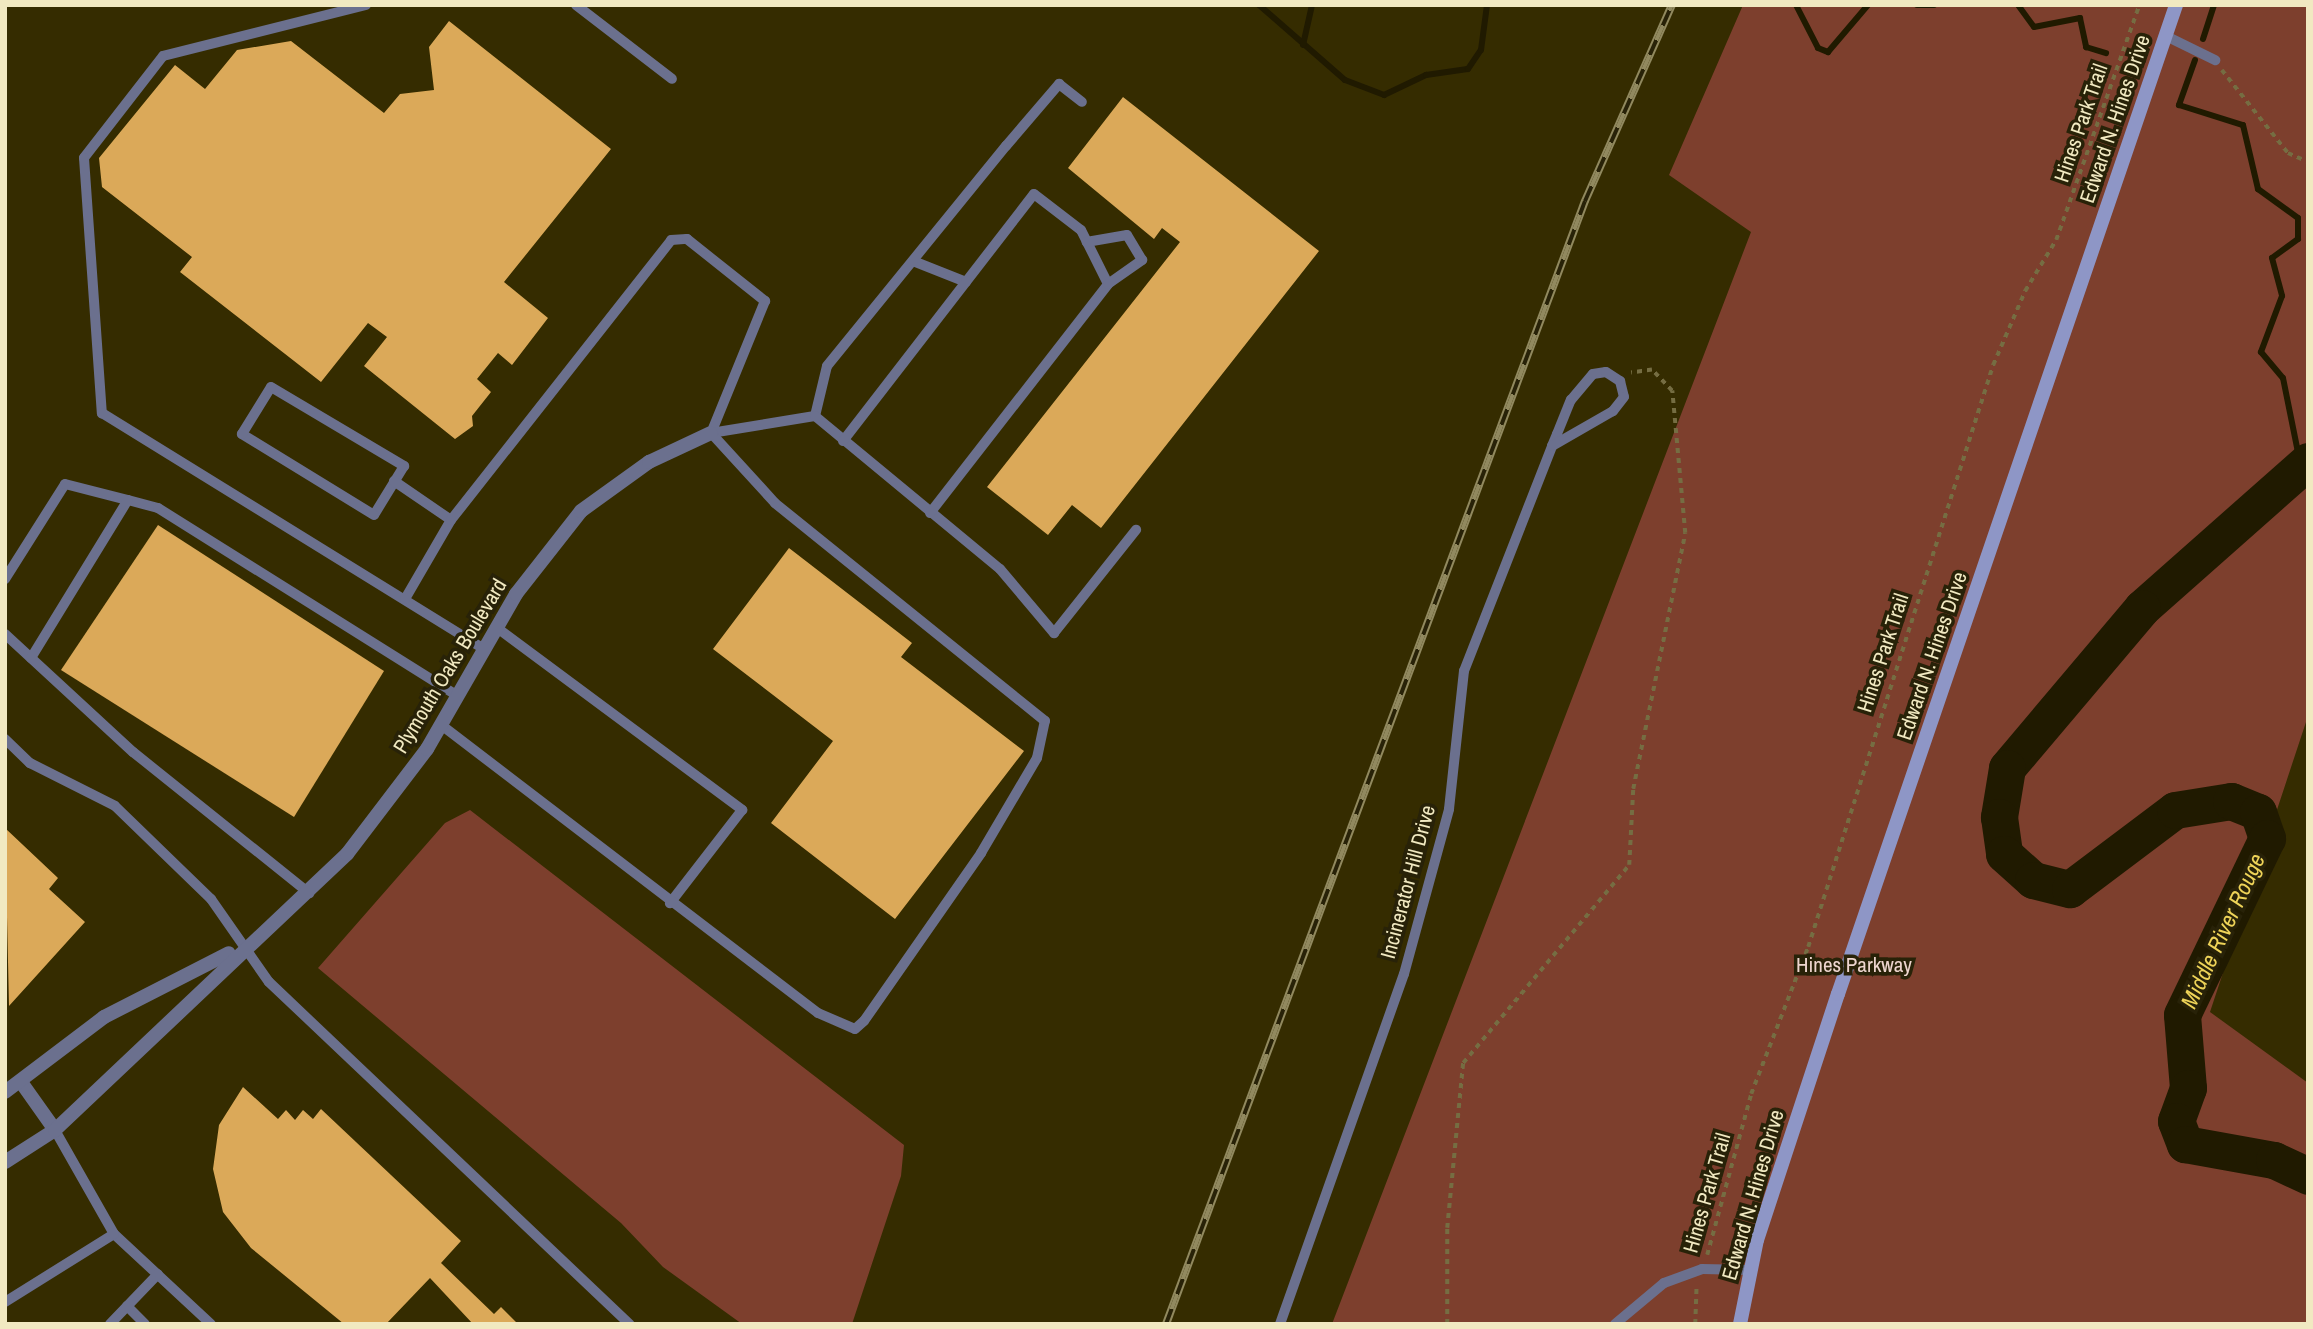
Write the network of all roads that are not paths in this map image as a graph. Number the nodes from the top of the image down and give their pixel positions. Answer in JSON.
{"nodes":[{"id":1,"x":366,"y":5,"type":"edge"},
{"id":2,"x":576,"y":5,"type":"edge"},
{"id":3,"x":2176,"y":5,"type":"edge"},
{"id":4,"x":2166,"y":36,"type":"junction"},
{"id":5,"x":2214,"y":60,"type":"road end"},
{"id":6,"x":672,"y":79,"type":"dead end"},
{"id":7,"x":1082,"y":102,"type":"dead end"},
{"id":8,"x":1087,"y":242,"type":"junction"},
{"id":9,"x":913,"y":261,"type":"junction"},
{"id":10,"x":966,"y":282,"type":"junction"},
{"id":11,"x":1108,"y":284,"type":"junction"},
{"id":12,"x":815,"y":416,"type":"junction"},
{"id":13,"x":711,"y":433,"type":"junction"},
{"id":14,"x":843,"y":441,"type":"junction"},
{"id":15,"x":1552,"y":446,"type":"junction"},
{"id":16,"x":394,"y":481,"type":"junction"},
{"id":17,"x":128,"y":500,"type":"junction"},
{"id":18,"x":930,"y":513,"type":"junction"},
{"id":19,"x":451,"y":520,"type":"junction"},
{"id":20,"x":1136,"y":530,"type":"dead end"},
{"id":21,"x":5,"y":579,"type":"edge"},
{"id":22,"x":405,"y":599,"type":"junction"},
{"id":23,"x":496,"y":627,"type":"junction"},
{"id":24,"x":5,"y":634,"type":"edge"},
{"id":25,"x":484,"y":648,"type":"junction"},
{"id":26,"x":31,"y":658,"type":"junction"},
{"id":27,"x":456,"y":695,"type":"junction"},
{"id":28,"x":440,"y":724,"type":"junction"},
{"id":29,"x":5,"y":739,"type":"edge"},
{"id":30,"x":309,"y":892,"type":"junction"},
{"id":31,"x":670,"y":902,"type":"junction"},
{"id":32,"x":243,"y":946,"type":"junction"},
{"id":33,"x":21,"y":1082,"type":"junction"},
{"id":34,"x":5,"y":1092,"type":"edge"},
{"id":35,"x":55,"y":1130,"type":"junction"},
{"id":36,"x":5,"y":1162,"type":"edge"},
{"id":37,"x":114,"y":1234,"type":"junction"},
{"id":38,"x":1750,"y":1270,"type":"junction"},
{"id":39,"x":158,"y":1274,"type":"junction"},
{"id":40,"x":5,"y":1301,"type":"edge"},
{"id":41,"x":127,"y":1306,"type":"junction"},
{"id":42,"x":110,"y":1324,"type":"edge"},
{"id":43,"x":145,"y":1324,"type":"edge"},
{"id":44,"x":211,"y":1324,"type":"edge"},
{"id":45,"x":629,"y":1324,"type":"edge"},
{"id":46,"x":1280,"y":1324,"type":"edge"},
{"id":47,"x":1615,"y":1324,"type":"edge"},
{"id":48,"x":1740,"y":1324,"type":"edge"}],
"edges":[{"from":1,"to":22,"type":"lane"},
{"from":2,"to":6,"type":"lane"},
{"from":3,"to":4,"type":"street","name":"Edward N. Hines Drive"},
{"from":4,"to":5,"type":"lane"},
{"from":4,"to":38,"type":"street","name":"Edward N. Hines Drive"},
{"from":7,"to":9,"type":"lane"},
{"from":8,"to":10,"type":"lane"},
{"from":8,"to":11,"type":"lane"},
{"from":8,"to":11,"type":"lane"},
{"from":9,"to":10,"type":"lane"},
{"from":9,"to":12,"type":"lane"},
{"from":10,"to":14,"type":"lane"},
{"from":11,"to":18,"type":"lane"},
{"from":12,"to":13,"type":"lane"},
{"from":12,"to":14,"type":"lane"},
{"from":13,"to":19,"type":"lane"},
{"from":13,"to":23,"type":"street","name":"Plymouth Oaks Boulevard"},
{"from":13,"to":31,"type":"lane"},
{"from":14,"to":18,"type":"lane"},
{"from":15,"to":15,"type":"lane","name":"Incinerator Hill Drive"},
{"from":15,"to":46,"type":"lane","name":"Incinerator Hill Drive"},
{"from":16,"to":16,"type":"lane"},
{"from":16,"to":19,"type":"lane"},
{"from":17,"to":21,"type":"lane"},
{"from":17,"to":26,"type":"lane"},
{"from":17,"to":27,"type":"lane"},
{"from":18,"to":20,"type":"lane"},
{"from":19,"to":22,"type":"lane"},
{"from":22,"to":25,"type":"lane"},
{"from":23,"to":25,"type":"street","name":"Plymouth Oaks Boulevard"},
{"from":23,"to":31,"type":"lane"},
{"from":24,"to":26,"type":"lane"},
{"from":25,"to":27,"type":"street","name":"Plymouth Oaks Boulevard"},
{"from":26,"to":30,"type":"lane"},
{"from":27,"to":28,"type":"street","name":"Plymouth Oaks Boulevard"},
{"from":28,"to":30,"type":"street","name":"Plymouth Oaks Boulevard"},
{"from":28,"to":31,"type":"lane"},
{"from":29,"to":32,"type":"lane"},
{"from":30,"to":32,"type":"street","name":"Plymouth Oaks Boulevard"},
{"from":32,"to":33,"type":"street","name":"Plymouth Oaks Boulevard"},
{"from":32,"to":35,"type":"street","name":"Plymouth Oaks Boulevard"},
{"from":32,"to":45,"type":"lane"},
{"from":33,"to":34,"type":"street","name":"Plymouth Oaks Boulevard"},
{"from":33,"to":35,"type":"street"},
{"from":35,"to":36,"type":"street","name":"Plymouth Oaks Boulevard"},
{"from":35,"to":37,"type":"lane"},
{"from":37,"to":39,"type":"lane"},
{"from":37,"to":40,"type":"lane"},
{"from":38,"to":47,"type":"lane"},
{"from":38,"to":48,"type":"street","name":"Edward N. Hines Drive"},
{"from":39,"to":41,"type":"lane"},
{"from":39,"to":44,"type":"lane"},
{"from":41,"to":42,"type":"lane"},
{"from":41,"to":43,"type":"lane"}]}
